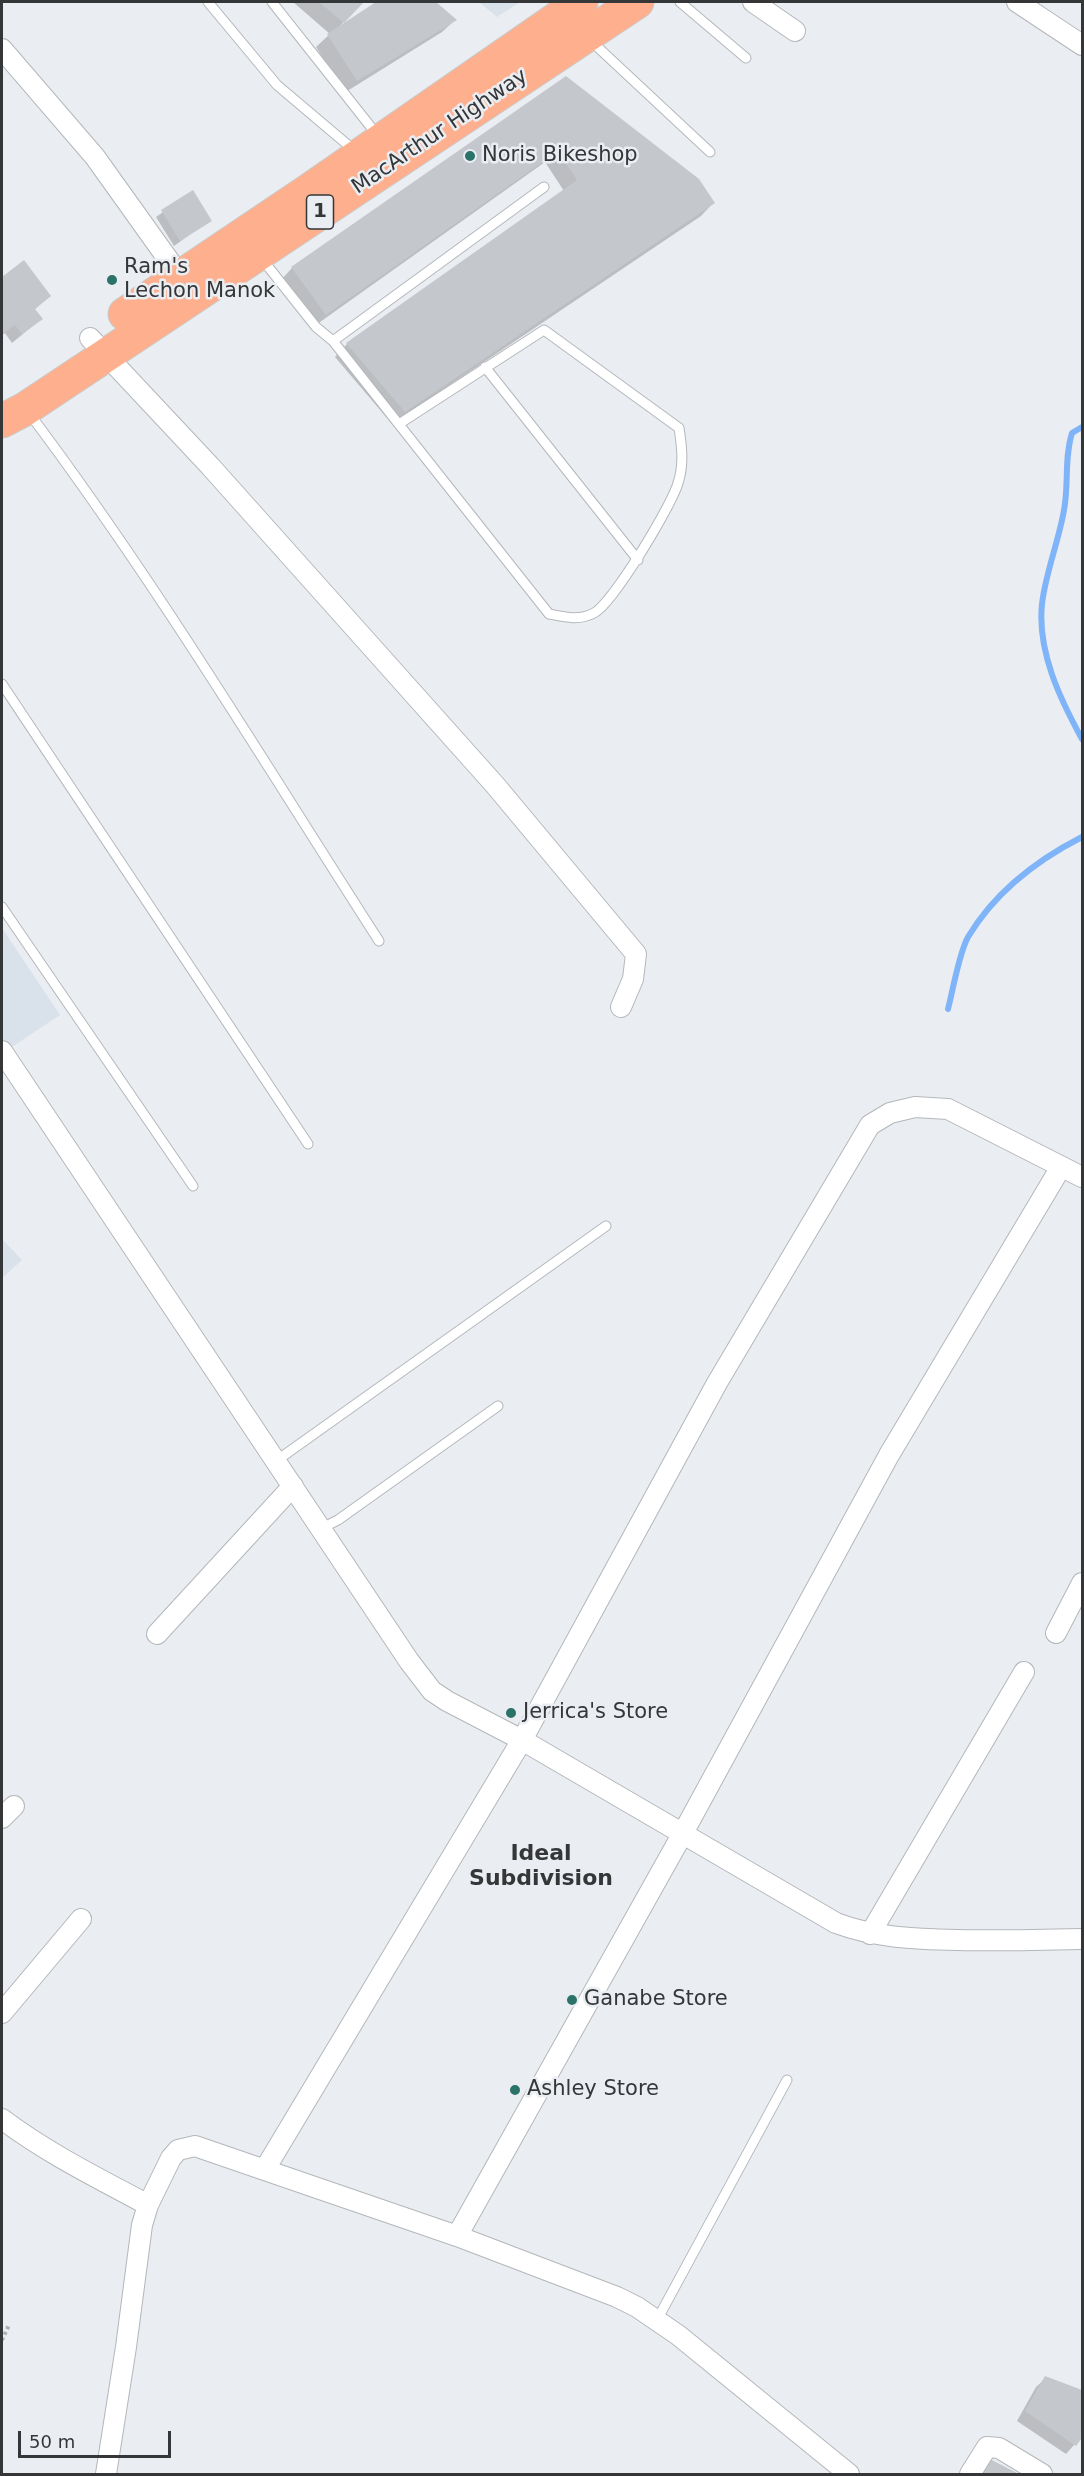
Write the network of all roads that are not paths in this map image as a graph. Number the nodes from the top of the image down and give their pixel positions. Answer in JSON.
{"nodes":[{"id":1,"x":208,"y":2,"type":"edge"},
{"id":2,"x":272,"y":2,"type":"edge"},
{"id":3,"x":637,"y":2,"type":"edge"},
{"id":4,"x":680,"y":2,"type":"edge"},
{"id":5,"x":753,"y":2,"type":"edge"},
{"id":6,"x":1017,"y":2,"type":"edge"},
{"id":7,"x":575,"y":20,"type":"edge"},
{"id":8,"x":795,"y":31,"type":"dead end"},
{"id":9,"x":1083,"y":45,"type":"edge"},
{"id":10,"x":2,"y":50,"type":"edge"},
{"id":11,"x":746,"y":58,"type":"dead end"},
{"id":12,"x":369,"y":146,"type":"junction"},
{"id":13,"x":710,"y":152,"type":"dead end"},
{"id":14,"x":544,"y":187,"type":"dead end"},
{"id":15,"x":257,"y":253,"type":"junction"},
{"id":16,"x":180,"y":276,"type":"junction"},
{"id":17,"x":333,"y":340,"type":"junction"},
{"id":18,"x":98,"y":346,"type":"junction"},
{"id":19,"x":485,"y":367,"type":"junction"},
{"id":20,"x":10,"y":410,"type":"edge"},
{"id":21,"x":399,"y":424,"type":"junction"},
{"id":22,"x":638,"y":560,"type":"junction"},
{"id":23,"x":2,"y":684,"type":"edge"},
{"id":24,"x":2,"y":907,"type":"edge"},
{"id":25,"x":379,"y":941,"type":"dead end"},
{"id":26,"x":621,"y":1007,"type":"dead end"},
{"id":27,"x":2,"y":1051,"type":"edge"},
{"id":28,"x":308,"y":1144,"type":"dead end"},
{"id":29,"x":1061,"y":1167,"type":"junction"},
{"id":30,"x":1083,"y":1177,"type":"edge"},
{"id":31,"x":193,"y":1186,"type":"dead end"},
{"id":32,"x":606,"y":1226,"type":"dead end"},
{"id":33,"x":498,"y":1406,"type":"dead end"},
{"id":34,"x":276,"y":1461,"type":"junction"},
{"id":35,"x":293,"y":1486,"type":"junction"},
{"id":36,"x":322,"y":1528,"type":"junction"},
{"id":37,"x":1083,"y":1583,"type":"edge"},
{"id":38,"x":1056,"y":1633,"type":"dead end"},
{"id":39,"x":157,"y":1634,"type":"dead end"},
{"id":40,"x":1024,"y":1672,"type":"dead end"},
{"id":41,"x":522,"y":1740,"type":"junction"},
{"id":42,"x":683,"y":1833,"type":"junction"},
{"id":43,"x":81,"y":1919,"type":"dead end"},
{"id":44,"x":870,"y":1934,"type":"junction"},
{"id":45,"x":1083,"y":1939,"type":"edge"},
{"id":46,"x":2,"y":2013,"type":"edge"},
{"id":47,"x":787,"y":2080,"type":"dead end"},
{"id":48,"x":2,"y":2119,"type":"edge"},
{"id":49,"x":265,"y":2169,"type":"junction"},
{"id":50,"x":148,"y":2205,"type":"junction"},
{"id":51,"x":457,"y":2236,"type":"junction"},
{"id":52,"x":657,"y":2320,"type":"junction"},
{"id":53,"x":106,"y":2475,"type":"edge"},
{"id":54,"x":849,"y":2475,"type":"edge"},
{"id":55,"x":970,"y":2475,"type":"edge"},
{"id":56,"x":1042,"y":2475,"type":"edge"}],
"edges":[{"from":1,"to":12,"type":"lane"},
{"from":2,"to":12,"type":"lane"},
{"from":3,"to":7,"type":"highway","name":"MacArthur Highway","number":"1"},
{"from":4,"to":11,"type":"lane"},
{"from":5,"to":8,"type":"street"},
{"from":6,"to":9,"type":"street"},
{"from":7,"to":12,"type":"highway","name":"MacArthur Highway","number":"1"},
{"from":7,"to":13,"type":"lane"},
{"from":7,"to":15,"type":"highway","name":"MacArthur Highway","number":"1"},
{"from":10,"to":16,"type":"street"},
{"from":12,"to":16,"type":"highway","name":"MacArthur Highway","number":"1"},
{"from":14,"to":17,"type":"lane"},
{"from":15,"to":17,"type":"lane"},
{"from":15,"to":18,"type":"highway","name":"MacArthur Highway","number":"1"},
{"from":16,"to":18,"type":"highway","name":"MacArthur Highway","number":"1"},
{"from":17,"to":21,"type":"lane"},
{"from":18,"to":20,"type":"highway","name":"MacArthur Highway","number":"1"},
{"from":18,"to":26,"type":"street"},
{"from":19,"to":21,"type":"lane"},
{"from":19,"to":22,"type":"lane"},
{"from":19,"to":22,"type":"lane"},
{"from":20,"to":25,"type":"lane"},
{"from":21,"to":22,"type":"lane"},
{"from":23,"to":28,"type":"lane"},
{"from":24,"to":31,"type":"lane"},
{"from":27,"to":34,"type":"street"},
{"from":29,"to":30,"type":"street"},
{"from":29,"to":41,"type":"street"},
{"from":29,"to":42,"type":"street"},
{"from":32,"to":34,"type":"lane"},
{"from":33,"to":36,"type":"lane"},
{"from":34,"to":35,"type":"street"},
{"from":35,"to":36,"type":"street"},
{"from":35,"to":39,"type":"street"},
{"from":36,"to":41,"type":"street"},
{"from":37,"to":38,"type":"street"},
{"from":40,"to":44,"type":"street"},
{"from":41,"to":42,"type":"street"},
{"from":41,"to":49,"type":"street"},
{"from":42,"to":44,"type":"street"},
{"from":42,"to":51,"type":"street"},
{"from":43,"to":46,"type":"street"},
{"from":44,"to":45,"type":"street"},
{"from":47,"to":52,"type":"lane"},
{"from":48,"to":50,"type":"street"},
{"from":49,"to":50,"type":"street"},
{"from":49,"to":51,"type":"street"},
{"from":50,"to":53,"type":"street"},
{"from":51,"to":52,"type":"street"},
{"from":52,"to":54,"type":"street"},
{"from":55,"to":56,"type":"street"}]}
